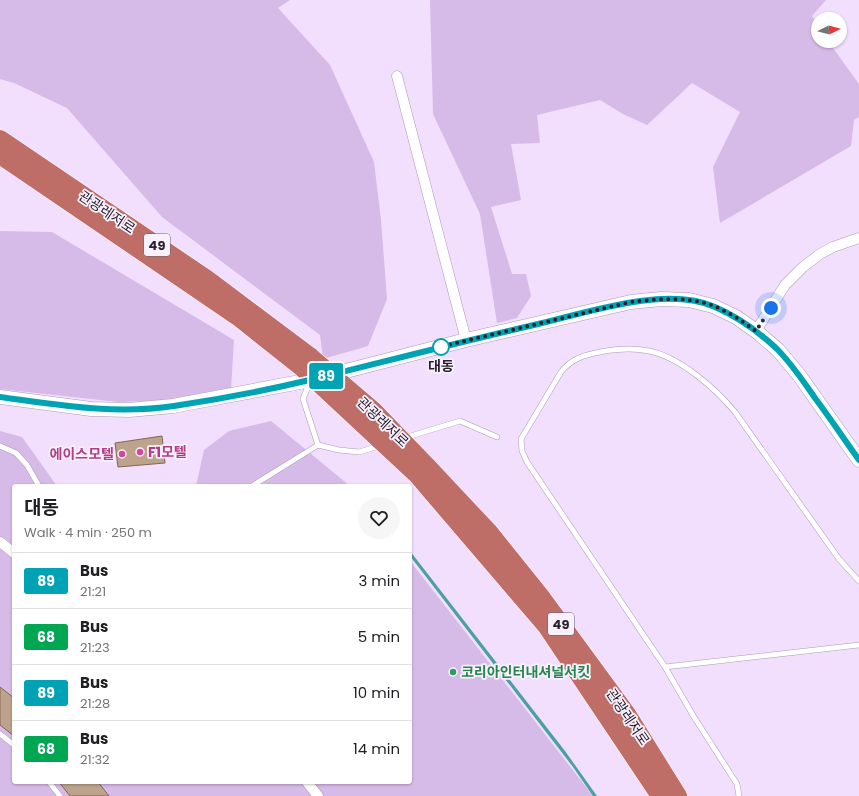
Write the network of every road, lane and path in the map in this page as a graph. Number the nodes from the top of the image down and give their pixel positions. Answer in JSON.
{"nodes":[{"id":1,"x":397,"y":76,"type":"dead end"},
{"id":2,"x":0,"y":139,"type":"edge"},
{"id":3,"x":0,"y":155,"type":"edge"},
{"id":4,"x":859,"y":238,"type":"edge"},
{"id":5,"x":756,"y":331,"type":"junction"},
{"id":6,"x":466,"y":340,"type":"junction"},
{"id":7,"x":308,"y":368,"type":"junction"},
{"id":8,"x":0,"y":397,"type":"edge"},
{"id":9,"x":497,"y":437,"type":"dead end"},
{"id":10,"x":395,"y":441,"type":"dead end"},
{"id":11,"x":388,"y":443,"type":"dead end"},
{"id":12,"x":318,"y":444,"type":"junction"},
{"id":13,"x":0,"y":446,"type":"edge"},
{"id":14,"x":859,"y":460,"type":"edge"},
{"id":15,"x":422,"y":470,"type":"junction"},
{"id":16,"x":38,"y":484,"type":"edge"},
{"id":17,"x":255,"y":484,"type":"edge"},
{"id":18,"x":0,"y":542,"type":"edge"},
{"id":19,"x":12,"y":551,"type":"edge"},
{"id":20,"x":859,"y":581,"type":"edge"},
{"id":21,"x":859,"y":646,"type":"edge"},
{"id":22,"x":665,"y":667,"type":"junction"},
{"id":23,"x":0,"y":734,"type":"edge"},
{"id":24,"x":12,"y":743,"type":"edge"},
{"id":25,"x":51,"y":784,"type":"edge"},
{"id":26,"x":309,"y":784,"type":"edge"},
{"id":27,"x":60,"y":796,"type":"edge"},
{"id":28,"x":318,"y":796,"type":"edge"},
{"id":29,"x":660,"y":796,"type":"edge"},
{"id":30,"x":678,"y":796,"type":"edge"},
{"id":31,"x":739,"y":796,"type":"edge"}],
"edges":[{"from":1,"to":6,"type":"street"},
{"from":2,"to":7,"type":"highway","name":"관광레저로","number":"49"},
{"from":3,"to":7,"type":"highway","name":"관광레저로","number":"49"},
{"from":4,"to":5,"type":"street"},
{"from":5,"to":6,"type":"street"},
{"from":5,"to":14,"type":"street"},
{"from":6,"to":7,"type":"street"},
{"from":7,"to":8,"type":"street"},
{"from":7,"to":12,"type":"lane"},
{"from":7,"to":15,"type":"highway","name":"관광레저로","number":"49","bridge":true},
{"from":9,"to":10,"type":"lane"},
{"from":11,"to":12,"type":"lane"},
{"from":12,"to":17,"type":"lane"},
{"from":13,"to":16,"type":"lane"},
{"from":15,"to":29,"type":"highway","name":"관광레저로","number":"49"},
{"from":15,"to":30,"type":"highway","name":"관광레저로","number":"49"},
{"from":18,"to":19,"type":"street"},
{"from":20,"to":22,"type":"lane"},
{"from":21,"to":22,"type":"lane"},
{"from":22,"to":31,"type":"lane"},
{"from":23,"to":24,"type":"lane"},
{"from":25,"to":27,"type":"lane"},
{"from":26,"to":28,"type":"street"}]}
